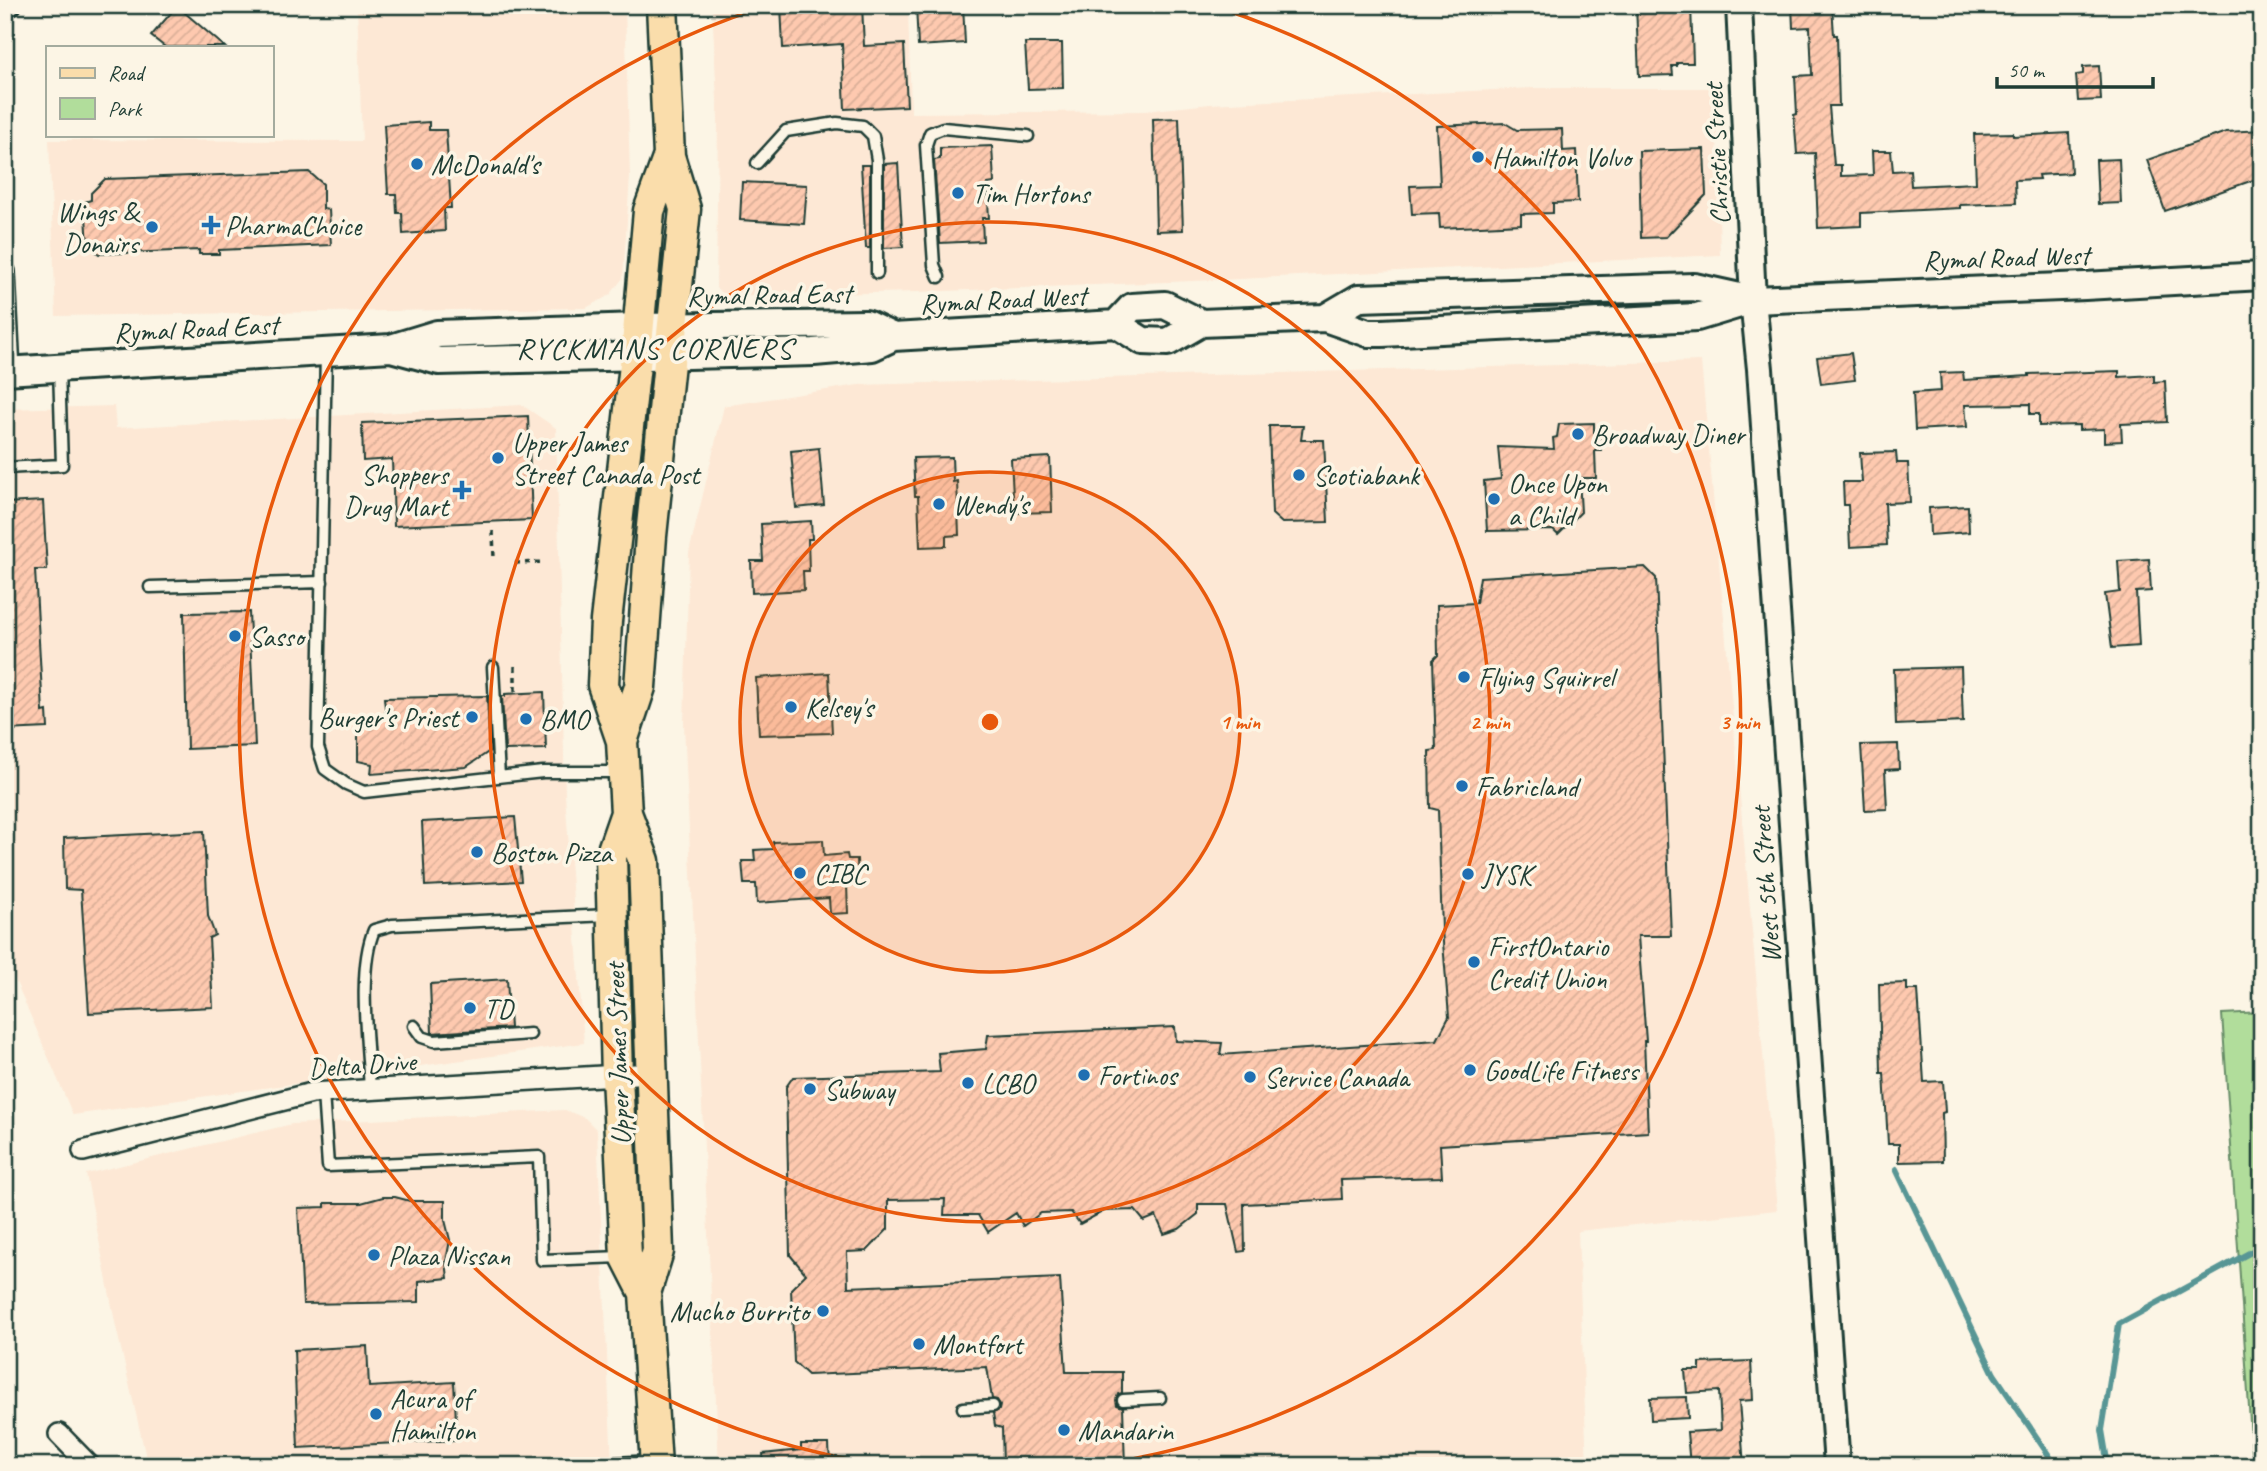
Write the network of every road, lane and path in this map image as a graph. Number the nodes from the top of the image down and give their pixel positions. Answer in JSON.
{"nodes":[{"id":1,"x":10,"y":5,"type":"edge"},
{"id":2,"x":662,"y":5,"type":"edge"},
{"id":3,"x":1740,"y":5,"type":"edge"},
{"id":4,"x":5,"y":6,"type":"edge"},
{"id":5,"x":1028,"y":136,"type":"dead end"},
{"id":6,"x":669,"y":156,"type":"junction"},
{"id":7,"x":757,"y":163,"type":"dead end"},
{"id":8,"x":5,"y":272,"type":"edge"},
{"id":9,"x":877,"y":273,"type":"dead end"},
{"id":10,"x":2262,"y":276,"type":"edge"},
{"id":11,"x":939,"y":277,"type":"dead end"},
{"id":12,"x":1753,"y":300,"type":"junction"},
{"id":13,"x":1325,"y":318,"type":"junction"},
{"id":14,"x":1200,"y":323,"type":"junction"},
{"id":15,"x":1116,"y":324,"type":"junction"},
{"id":16,"x":672,"y":327,"type":"junction"},
{"id":17,"x":893,"y":337,"type":"junction"},
{"id":18,"x":637,"y":341,"type":"junction"},
{"id":19,"x":326,"y":353,"type":"junction"},
{"id":20,"x":670,"y":356,"type":"junction"},
{"id":21,"x":59,"y":368,"type":"junction"},
{"id":22,"x":8,"y":371,"type":"edge"},
{"id":23,"x":5,"y":468,"type":"edge"},
{"id":24,"x":493,"y":531,"type":"dead end"},
{"id":25,"x":494,"y":559,"type":"dead end"},
{"id":26,"x":544,"y":562,"type":"dead end"},
{"id":27,"x":515,"y":563,"type":"dead end"},
{"id":28,"x":322,"y":582,"type":"junction"},
{"id":29,"x":150,"y":587,"type":"dead end"},
{"id":30,"x":515,"y":666,"type":"dead end"},
{"id":31,"x":493,"y":667,"type":"dead end"},
{"id":32,"x":515,"y":691,"type":"dead end"},
{"id":33,"x":622,"y":741,"type":"junction"},
{"id":34,"x":623,"y":772,"type":"junction"},
{"id":35,"x":499,"y":777,"type":"junction"},
{"id":36,"x":626,"y":813,"type":"junction"},
{"id":37,"x":613,"y":915,"type":"junction"},
{"id":38,"x":414,"y":1026,"type":"dead end"},
{"id":39,"x":530,"y":1034,"type":"dead end"},
{"id":40,"x":652,"y":1073,"type":"junction"},
{"id":41,"x":617,"y":1076,"type":"junction"},
{"id":42,"x":370,"y":1090,"type":"junction"},
{"id":43,"x":323,"y":1093,"type":"junction"},
{"id":44,"x":83,"y":1151,"type":"dead end"},
{"id":45,"x":626,"y":1256,"type":"junction"},
{"id":46,"x":645,"y":1293,"type":"junction"},
{"id":47,"x":1160,"y":1398,"type":"dead end"},
{"id":48,"x":1123,"y":1400,"type":"dead end"},
{"id":49,"x":992,"y":1406,"type":"dead end"},
{"id":50,"x":963,"y":1408,"type":"dead end"},
{"id":51,"x":59,"y":1434,"type":"dead end"},
{"id":52,"x":656,"y":1463,"type":"edge"},
{"id":53,"x":90,"y":1466,"type":"edge"},
{"id":54,"x":561,"y":1466,"type":"edge"},
{"id":55,"x":1837,"y":1466,"type":"edge"}],
"edges":[{"from":1,"to":4,"type":"street"},
{"from":2,"to":6,"type":"main road","name":"Upper James Street"},
{"from":3,"to":12,"type":"street","name":"Christie Street"},
{"from":5,"to":11,"type":"lane"},
{"from":6,"to":16,"type":"main road","name":"Upper James Street"},
{"from":6,"to":18,"type":"main road","name":"Upper James Street"},
{"from":7,"to":9,"type":"lane"},
{"from":8,"to":22,"type":"street"},
{"from":10,"to":12,"type":"main road","name":"Rymal Road West"},
{"from":12,"to":13,"type":"main road","name":"Rymal Road West"},
{"from":12,"to":13,"type":"main road","name":"Rymal Road West"},
{"from":12,"to":55,"type":"street","name":"West 5th Street"},
{"from":13,"to":14,"type":"main road","name":"Rymal Road West"},
{"from":14,"to":15,"type":"main road","name":"Rymal Road West"},
{"from":14,"to":15,"type":"main road","name":"Rymal Road West"},
{"from":15,"to":17,"type":"main road","name":"Rymal Road West"},
{"from":16,"to":17,"type":"main road","name":"Rymal Road East"},
{"from":16,"to":18,"type":"main road","name":"Rymal Road East"},
{"from":16,"to":20,"type":"main road","name":"Upper James Street"},
{"from":17,"to":20,"type":"main road","name":"Rymal Road East"},
{"from":18,"to":19,"type":"main road","name":"Rymal Road East"},
{"from":18,"to":20,"type":"main road","name":"Rymal Road East"},
{"from":18,"to":33,"type":"main road","name":"Upper James Street"},
{"from":19,"to":21,"type":"main road","name":"Rymal Road East"},
{"from":19,"to":28,"type":"lane"},
{"from":20,"to":33,"type":"main road","name":"Upper James Street"},
{"from":21,"to":22,"type":"main road","name":"Rymal Road East"},
{"from":21,"to":23,"type":"lane"},
{"from":24,"to":25,"type":"path"},
{"from":26,"to":27,"type":"path"},
{"from":28,"to":29,"type":"lane"},
{"from":28,"to":35,"type":"lane"},
{"from":30,"to":32,"type":"path"},
{"from":31,"to":35,"type":"lane"},
{"from":33,"to":34,"type":"main road","name":"Upper James Street"},
{"from":34,"to":35,"type":"lane"},
{"from":34,"to":36,"type":"main road","name":"Upper James Street"},
{"from":36,"to":37,"type":"main road","name":"Upper James Street"},
{"from":36,"to":40,"type":"main road","name":"Upper James Street"},
{"from":37,"to":41,"type":"main road","name":"Upper James Street"},
{"from":37,"to":42,"type":"lane"},
{"from":38,"to":39,"type":"lane"},
{"from":40,"to":41,"type":"street","name":"Delta Drive"},
{"from":40,"to":46,"type":"main road","name":"Upper James Street"},
{"from":41,"to":42,"type":"street","name":"Delta Drive"},
{"from":41,"to":45,"type":"main road","name":"Upper James Street"},
{"from":42,"to":43,"type":"street","name":"Delta Drive"},
{"from":43,"to":44,"type":"street","name":"Delta Drive"},
{"from":43,"to":45,"type":"lane"},
{"from":45,"to":46,"type":"main road","name":"Upper James Street"},
{"from":46,"to":52,"type":"main road","name":"Upper James Street"},
{"from":47,"to":48,"type":"lane"},
{"from":49,"to":50,"type":"lane"},
{"from":51,"to":53,"type":"street"},
{"from":52,"to":54,"type":"lane"}]}
